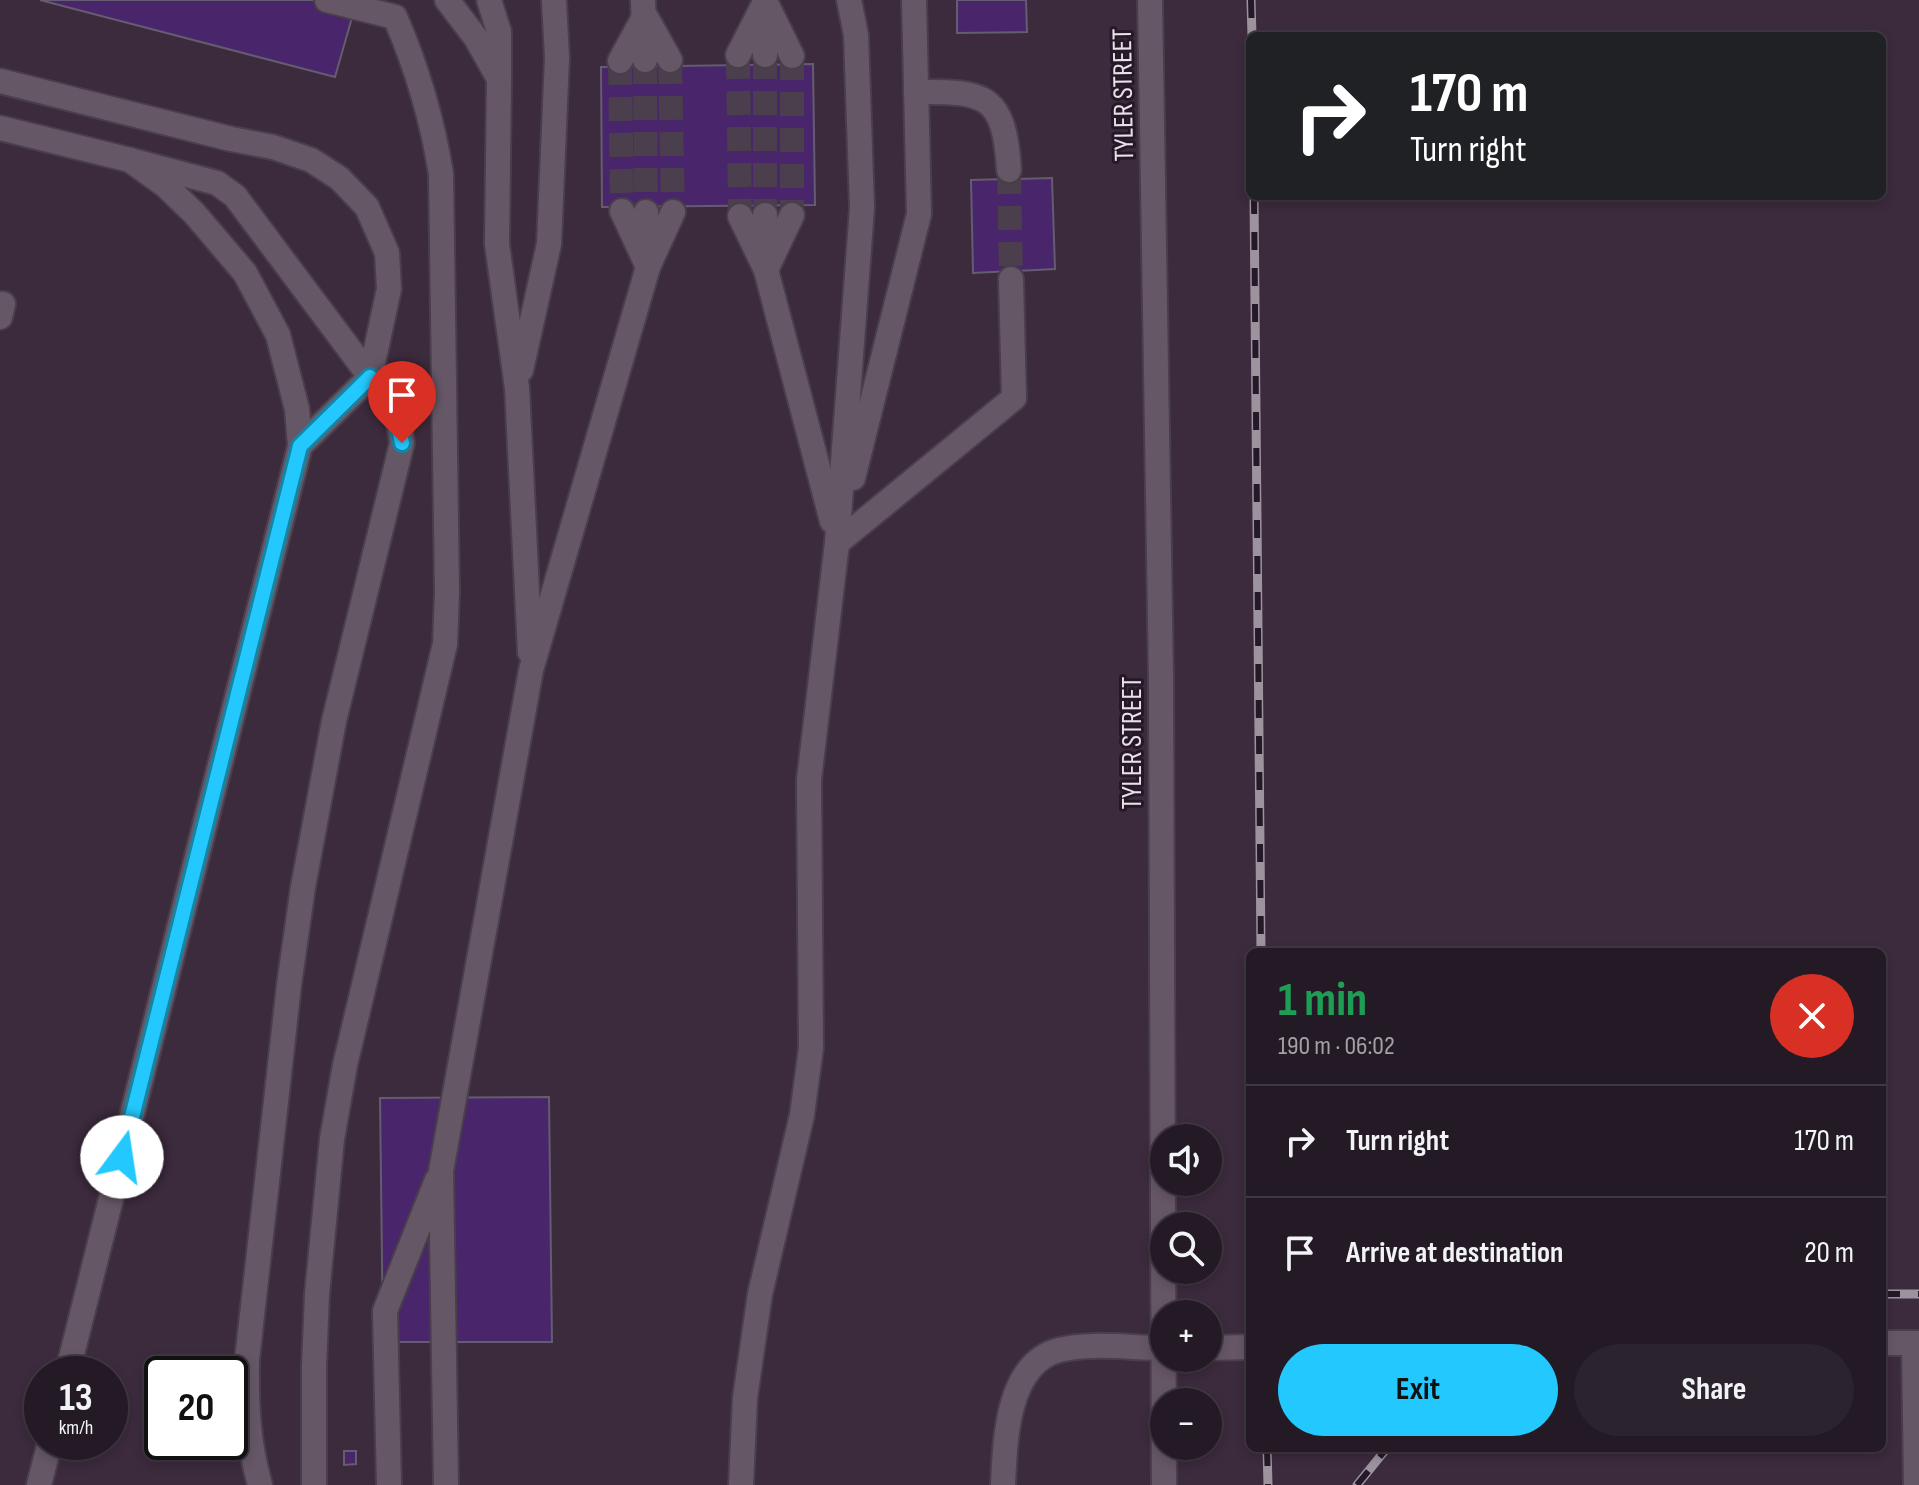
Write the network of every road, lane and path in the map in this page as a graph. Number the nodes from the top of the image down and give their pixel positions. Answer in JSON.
{"nodes":[{"id":1,"x":327,"y":0,"type":"edge"},
{"id":2,"x":447,"y":0,"type":"edge"},
{"id":3,"x":489,"y":0,"type":"edge"},
{"id":4,"x":554,"y":0,"type":"edge"},
{"id":5,"x":849,"y":0,"type":"edge"},
{"id":6,"x":914,"y":0,"type":"edge"},
{"id":7,"x":1150,"y":0,"type":"edge"},
{"id":8,"x":765,"y":1,"type":"edge"},
{"id":9,"x":644,"y":7,"type":"edge"},
{"id":10,"x":738,"y":55,"type":"tunnel mouth"},
{"id":11,"x":765,"y":55,"type":"tunnel mouth"},
{"id":12,"x":792,"y":56,"type":"tunnel mouth"},
{"id":13,"x":645,"y":60,"type":"tunnel mouth"},
{"id":14,"x":670,"y":60,"type":"tunnel mouth"},
{"id":15,"x":620,"y":61,"type":"tunnel mouth"},
{"id":16,"x":499,"y":79,"type":"junction"},
{"id":17,"x":0,"y":81,"type":"edge"},
{"id":18,"x":916,"y":92,"type":"junction"},
{"id":19,"x":0,"y":128,"type":"edge"},
{"id":20,"x":130,"y":160,"type":"junction"},
{"id":21,"x":1009,"y":170,"type":"tunnel mouth"},
{"id":22,"x":634,"y":212,"type":"tunnel mouth"},
{"id":23,"x":673,"y":212,"type":"tunnel mouth"},
{"id":24,"x":765,"y":215,"type":"tunnel mouth"},
{"id":25,"x":792,"y":215,"type":"tunnel mouth"},
{"id":26,"x":740,"y":216,"type":"tunnel mouth"},
{"id":27,"x":648,"y":267,"type":"junction"},
{"id":28,"x":766,"y":270,"type":"junction"},
{"id":29,"x":1011,"y":279,"type":"tunnel mouth"},
{"id":30,"x":0,"y":304,"type":"edge"},
{"id":31,"x":0,"y":317,"type":"edge"},
{"id":32,"x":370,"y":377,"type":"junction"},
{"id":33,"x":517,"y":388,"type":"junction"},
{"id":34,"x":300,"y":446,"type":"junction"},
{"id":35,"x":837,"y":543,"type":"junction"},
{"id":36,"x":531,"y":670,"type":"junction"},
{"id":37,"x":441,"y":1171,"type":"junction"},
{"id":38,"x":1163,"y":1300,"type":"edge"},
{"id":39,"x":1886,"y":1343,"type":"edge"},
{"id":40,"x":1916,"y":1343,"type":"edge"},
{"id":41,"x":1246,"y":1347,"type":"edge"},
{"id":42,"x":1150,"y":1348,"type":"edge"},
{"id":43,"x":1222,"y":1348,"type":"edge"},
{"id":44,"x":72,"y":1356,"type":"edge"},
{"id":45,"x":1163,"y":1372,"type":"edge"},
{"id":46,"x":250,"y":1453,"type":"junction"},
{"id":47,"x":45,"y":1460,"type":"edge"},
{"id":48,"x":39,"y":1485,"type":"edge"},
{"id":49,"x":249,"y":1485,"type":"edge"},
{"id":50,"x":260,"y":1485,"type":"edge"},
{"id":51,"x":314,"y":1485,"type":"edge"},
{"id":52,"x":389,"y":1485,"type":"edge"},
{"id":53,"x":446,"y":1485,"type":"edge"},
{"id":54,"x":741,"y":1485,"type":"edge"},
{"id":55,"x":1003,"y":1485,"type":"edge"},
{"id":56,"x":1164,"y":1485,"type":"edge"},
{"id":57,"x":1916,"y":1485,"type":"edge"}],
"edges":[{"from":1,"to":51,"type":"street"},
{"from":2,"to":16,"type":"street"},
{"from":3,"to":16,"type":"street"},
{"from":4,"to":33,"type":"street"},
{"from":5,"to":35,"type":"street"},
{"from":6,"to":18,"type":"street"},
{"from":7,"to":38,"type":"street","name":"TYLER STREET"},
{"from":8,"to":10,"type":"street"},
{"from":8,"to":11,"type":"street"},
{"from":8,"to":12,"type":"street"},
{"from":9,"to":13,"type":"street"},
{"from":9,"to":14,"type":"street"},
{"from":9,"to":15,"type":"street"},
{"from":16,"to":33,"type":"street"},
{"from":17,"to":32,"type":"street"},
{"from":18,"to":21,"type":"street"},
{"from":18,"to":35,"type":"street"},
{"from":19,"to":20,"type":"street"},
{"from":20,"to":32,"type":"street"},
{"from":20,"to":34,"type":"street"},
{"from":22,"to":27,"type":"street"},
{"from":23,"to":27,"type":"street"},
{"from":24,"to":28,"type":"street"},
{"from":25,"to":28,"type":"street"},
{"from":26,"to":28,"type":"street"},
{"from":27,"to":36,"type":"street"},
{"from":28,"to":35,"type":"street"},
{"from":29,"to":35,"type":"street"},
{"from":30,"to":31,"type":"street"},
{"from":32,"to":34,"type":"street"},
{"from":32,"to":46,"type":"street"},
{"from":33,"to":36,"type":"street"},
{"from":34,"to":44,"type":"street"},
{"from":35,"to":54,"type":"street"},
{"from":36,"to":37,"type":"street"},
{"from":37,"to":52,"type":"street"},
{"from":37,"to":53,"type":"street"},
{"from":39,"to":40,"type":"street"},
{"from":40,"to":57,"type":"street"},
{"from":41,"to":43,"type":"street"},
{"from":42,"to":55,"type":"street"},
{"from":45,"to":56,"type":"street","name":"TYLER STREET"},
{"from":46,"to":49,"type":"street"},
{"from":46,"to":50,"type":"street"},
{"from":47,"to":48,"type":"street"}]}
